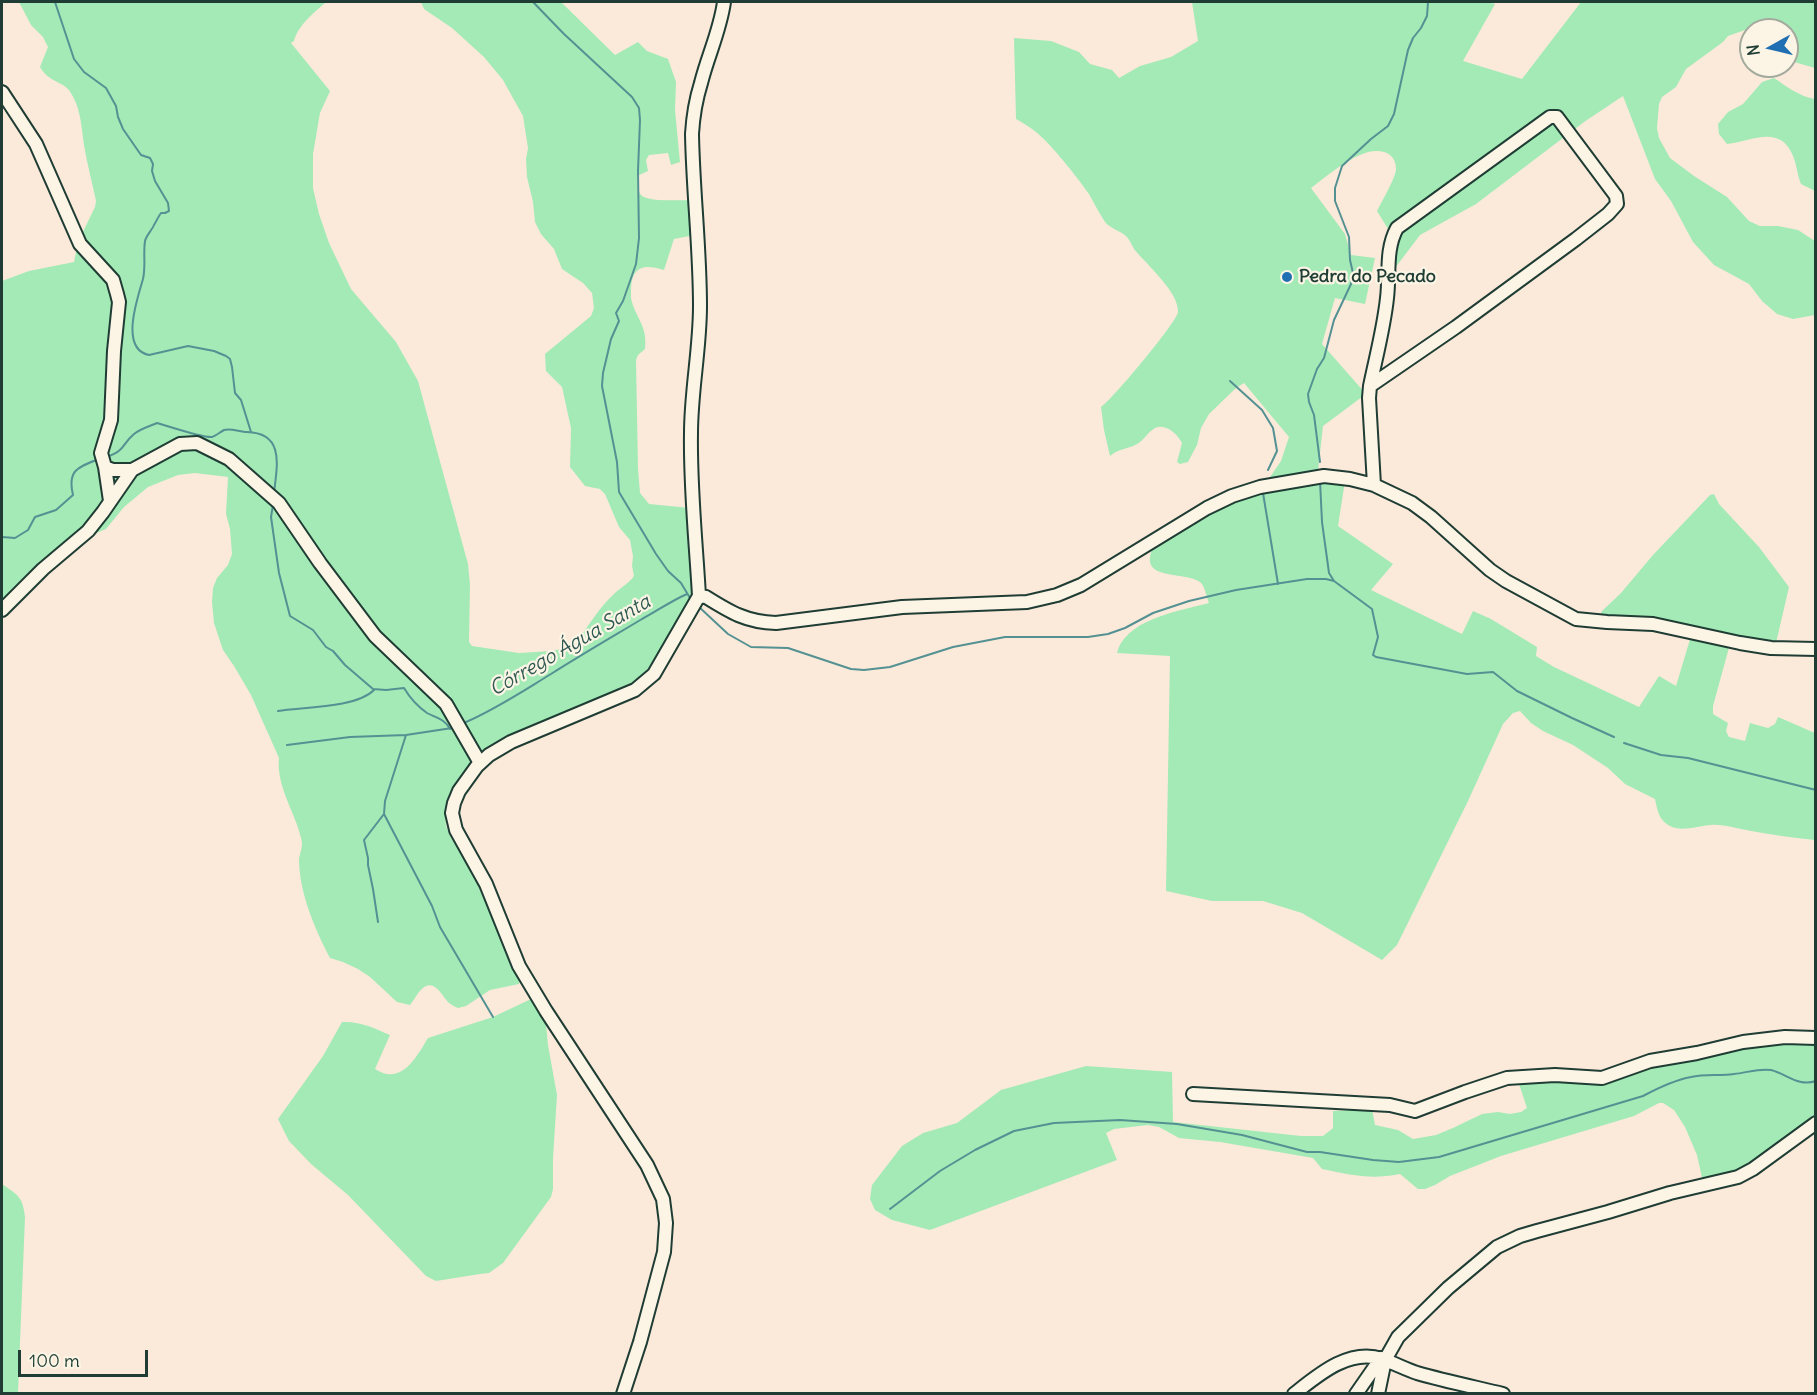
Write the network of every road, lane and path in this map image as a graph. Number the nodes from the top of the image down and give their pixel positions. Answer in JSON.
{"nodes":[{"id":1,"x":724,"y":2,"type":"edge"},
{"id":2,"x":2,"y":92,"type":"edge"},
{"id":3,"x":1370,"y":386,"type":"junction"},
{"id":4,"x":103,"y":460,"type":"junction"},
{"id":5,"x":132,"y":470,"type":"junction"},
{"id":6,"x":1374,"y":485,"type":"junction"},
{"id":7,"x":110,"y":501,"type":"junction"},
{"id":8,"x":699,"y":596,"type":"junction"},
{"id":9,"x":2,"y":610,"type":"edge"},
{"id":10,"x":1815,"y":649,"type":"edge"},
{"id":11,"x":480,"y":763,"type":"junction"},
{"id":12,"x":1815,"y":1038,"type":"edge"},
{"id":13,"x":1193,"y":1094,"type":"dead end"},
{"id":14,"x":1815,"y":1124,"type":"edge"},
{"id":15,"x":1383,"y":1359,"type":"junction"},
{"id":16,"x":624,"y":1394,"type":"edge"},
{"id":17,"x":1294,"y":1394,"type":"edge"},
{"id":18,"x":1356,"y":1394,"type":"edge"},
{"id":19,"x":1378,"y":1394,"type":"edge"},
{"id":20,"x":1503,"y":1394,"type":"edge"}],
"edges":[{"from":1,"to":8,"type":"street"},
{"from":2,"to":4,"type":"street"},
{"from":3,"to":3,"type":"street"},
{"from":3,"to":6,"type":"street"},
{"from":4,"to":5,"type":"street"},
{"from":4,"to":7,"type":"street"},
{"from":5,"to":7,"type":"street"},
{"from":5,"to":11,"type":"street"},
{"from":6,"to":8,"type":"street"},
{"from":6,"to":10,"type":"street"},
{"from":7,"to":9,"type":"street"},
{"from":8,"to":11,"type":"street"},
{"from":11,"to":16,"type":"street"},
{"from":12,"to":13,"type":"street"},
{"from":14,"to":15,"type":"street"},
{"from":15,"to":17,"type":"street"},
{"from":15,"to":18,"type":"street"},
{"from":15,"to":19,"type":"street"},
{"from":15,"to":20,"type":"street"}]}
